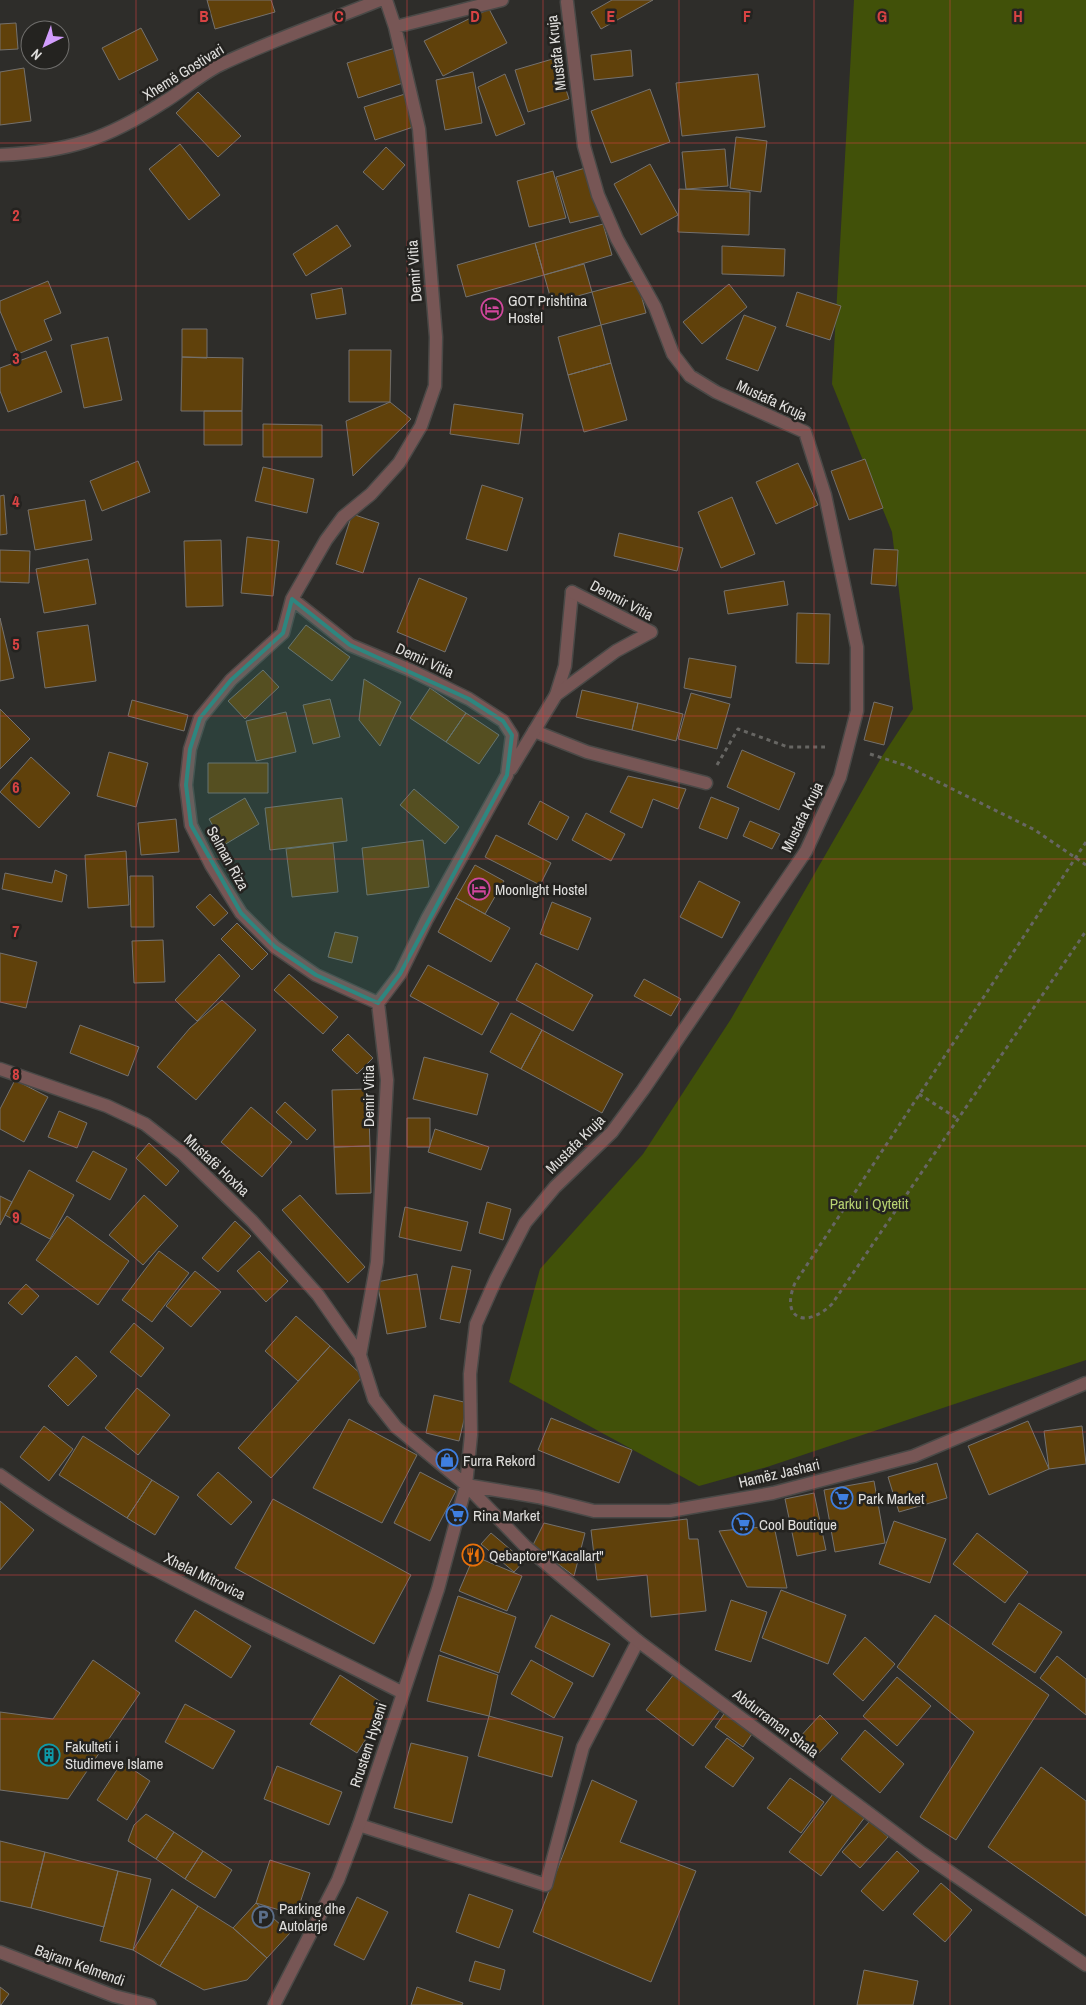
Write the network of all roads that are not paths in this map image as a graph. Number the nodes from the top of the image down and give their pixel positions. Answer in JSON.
{"nodes":[{"id":1,"x":380,"y":0,"type":"edge"},
{"id":2,"x":386,"y":0,"type":"edge"},
{"id":3,"x":502,"y":0,"type":"edge"},
{"id":4,"x":567,"y":1,"type":"edge"},
{"id":5,"x":395,"y":27,"type":"junction"},
{"id":6,"x":0,"y":155,"type":"edge"},
{"id":7,"x":292,"y":599,"type":"junction"},
{"id":8,"x":556,"y":696,"type":"junction"},
{"id":9,"x":534,"y":732,"type":"junction"},
{"id":10,"x":508,"y":775,"type":"junction"},
{"id":11,"x":706,"y":783,"type":"road end"},
{"id":12,"x":378,"y":1003,"type":"junction"},
{"id":13,"x":0,"y":1069,"type":"edge"},
{"id":14,"x":360,"y":1354,"type":"junction"},
{"id":15,"x":1086,"y":1383,"type":"edge"},
{"id":16,"x":0,"y":1475,"type":"edge"},
{"id":17,"x":466,"y":1484,"type":"junction"},
{"id":18,"x":638,"y":1641,"type":"junction"},
{"id":19,"x":403,"y":1693,"type":"junction"},
{"id":20,"x":359,"y":1825,"type":"junction"},
{"id":21,"x":0,"y":1952,"type":"edge"},
{"id":22,"x":1086,"y":1965,"type":"edge"},
{"id":23,"x":150,"y":2005,"type":"edge"},
{"id":24,"x":274,"y":2005,"type":"edge"}],
"edges":[{"from":1,"to":6,"type":"street","name":"Xhemë Gostivari"},
{"from":2,"to":5,"type":"street","name":"Demir Vitia"},
{"from":3,"to":5,"type":"street"},
{"from":4,"to":17,"type":"street","name":"Mustafa Kruja"},
{"from":5,"to":7,"type":"street","name":"Demir Vitia"},
{"from":7,"to":10,"type":"street","name":"Demir Vitia"},
{"from":7,"to":12,"type":"street","name":"Selman Riza"},
{"from":8,"to":8,"type":"street","name":"Denmir Vitia"},
{"from":8,"to":9,"type":"street","name":"Denmir Vitia"},
{"from":9,"to":10,"type":"street","name":"Denmir Vitia"},
{"from":9,"to":11,"type":"street"},
{"from":10,"to":12,"type":"street","name":"Demir Vitia"},
{"from":12,"to":14,"type":"street","name":"Demir Vitia"},
{"from":13,"to":14,"type":"street","name":"Mustafë Hoxha"},
{"from":14,"to":17,"type":"street"},
{"from":15,"to":17,"type":"street","name":"Hamëz Jashari"},
{"from":16,"to":19,"type":"street","name":"Xhelal Mitrovica"},
{"from":17,"to":18,"type":"street","name":"Abdurraman Shala"},
{"from":17,"to":19,"type":"street","name":"Rrustem Hyseni"},
{"from":18,"to":20,"type":"street"},
{"from":18,"to":22,"type":"street","name":"Abdurraman Shala"},
{"from":19,"to":20,"type":"street","name":"Rrustem Hyseni"},
{"from":20,"to":24,"type":"street","name":"Rrustem Hyseni"},
{"from":21,"to":23,"type":"street","name":"Bajram Kelmendi"}]}
